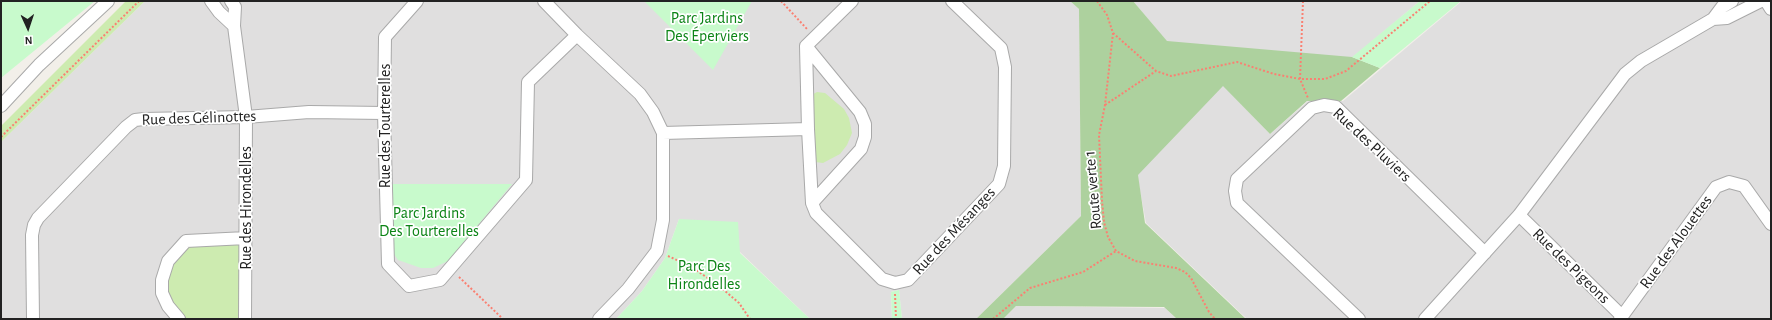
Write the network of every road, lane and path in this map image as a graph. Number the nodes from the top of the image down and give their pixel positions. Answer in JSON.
{"nodes":[{"id":1,"x":108,"y":1,"type":"edge"},
{"id":2,"x":139,"y":1,"type":"edge"},
{"id":3,"x":211,"y":1,"type":"edge"},
{"id":4,"x":231,"y":1,"type":"edge"},
{"id":5,"x":417,"y":1,"type":"edge"},
{"id":6,"x":544,"y":1,"type":"edge"},
{"id":7,"x":781,"y":1,"type":"edge"},
{"id":8,"x":852,"y":1,"type":"edge"},
{"id":9,"x":952,"y":1,"type":"edge"},
{"id":10,"x":1097,"y":1,"type":"edge"},
{"id":11,"x":1303,"y":1,"type":"edge"},
{"id":12,"x":1430,"y":1,"type":"edge"},
{"id":13,"x":1732,"y":1,"type":"edge"},
{"id":14,"x":1761,"y":1,"type":"edge"},
{"id":15,"x":1766,"y":1,"type":"edge"},
{"id":16,"x":1771,"y":9,"type":"edge"},
{"id":17,"x":1713,"y":19,"type":"junction"},
{"id":18,"x":234,"y":26,"type":"junction"},
{"id":19,"x":1113,"y":32,"type":"junction"},
{"id":20,"x":577,"y":36,"type":"junction"},
{"id":21,"x":810,"y":42,"type":"junction"},
{"id":22,"x":39,"y":66,"type":"junction"},
{"id":23,"x":1156,"y":71,"type":"junction"},
{"id":24,"x":1300,"y":79,"type":"junction"},
{"id":25,"x":1,"y":94,"type":"edge"},
{"id":26,"x":1105,"y":105,"type":"junction"},
{"id":27,"x":1,"y":106,"type":"edge"},
{"id":28,"x":1312,"y":108,"type":"junction"},
{"id":29,"x":384,"y":113,"type":"junction"},
{"id":30,"x":246,"y":117,"type":"junction"},
{"id":31,"x":808,"y":129,"type":"junction"},
{"id":32,"x":663,"y":133,"type":"junction"},
{"id":33,"x":1,"y":137,"type":"edge"},
{"id":34,"x":812,"y":203,"type":"junction"},
{"id":35,"x":1519,"y":215,"type":"junction"},
{"id":36,"x":1771,"y":224,"type":"edge"},
{"id":37,"x":246,"y":238,"type":"junction"},
{"id":38,"x":656,"y":251,"type":"junction"},
{"id":39,"x":1116,"y":251,"type":"junction"},
{"id":40,"x":1485,"y":253,"type":"junction"},
{"id":41,"x":450,"y":268,"type":"junction"},
{"id":42,"x":895,"y":283,"type":"junction"},
{"id":43,"x":1621,"y":318,"type":"edge"},
{"id":44,"x":33,"y":319,"type":"edge"},
{"id":45,"x":179,"y":319,"type":"edge"},
{"id":46,"x":245,"y":319,"type":"edge"},
{"id":47,"x":503,"y":319,"type":"edge"},
{"id":48,"x":598,"y":319,"type":"edge"},
{"id":49,"x":750,"y":319,"type":"edge"},
{"id":50,"x":896,"y":319,"type":"edge"},
{"id":51,"x":993,"y":319,"type":"edge"},
{"id":52,"x":1215,"y":319,"type":"edge"},
{"id":53,"x":1359,"y":319,"type":"edge"},
{"id":54,"x":1425,"y":319,"type":"edge"}],
"edges":[{"from":1,"to":22,"type":"street"},
{"from":2,"to":33,"type":"path"},
{"from":3,"to":18,"type":"street"},
{"from":4,"to":18,"type":"street","name":"Rue des Hirondelles"},
{"from":5,"to":29,"type":"street","name":"Rue des Tourterelles"},
{"from":6,"to":20,"type":"street"},
{"from":7,"to":21,"type":"path"},
{"from":8,"to":21,"type":"street"},
{"from":9,"to":42,"type":"street","name":"Rue des Mésanges"},
{"from":10,"to":19,"type":"path","name":"Route verte 1"},
{"from":11,"to":24,"type":"path"},
{"from":12,"to":24,"type":"path"},
{"from":13,"to":17,"type":"street"},
{"from":14,"to":17,"type":"street"},
{"from":15,"to":16,"type":"street"},
{"from":17,"to":35,"type":"street"},
{"from":18,"to":30,"type":"street","name":"Rue des Hirondelles"},
{"from":19,"to":23,"type":"path"},
{"from":19,"to":26,"type":"path","name":"Route verte 1"},
{"from":20,"to":32,"type":"street"},
{"from":20,"to":41,"type":"street","name":"Rue des Tourterelles"},
{"from":21,"to":31,"type":"street","name":"Rue des Mésanges"},
{"from":21,"to":34,"type":"street"},
{"from":22,"to":25,"type":"street"},
{"from":22,"to":27,"type":"street"},
{"from":23,"to":24,"type":"path"},
{"from":23,"to":26,"type":"path"},
{"from":24,"to":28,"type":"path"},
{"from":26,"to":39,"type":"path","name":"Route verte 1"},
{"from":28,"to":40,"type":"street","name":"Rue des Pluviers"},
{"from":28,"to":53,"type":"street","name":"Rue des Pluviers"},
{"from":29,"to":30,"type":"street","name":"Rue des Gélinottes"},
{"from":29,"to":41,"type":"street","name":"Rue des Tourterelles"},
{"from":30,"to":37,"type":"street","name":"Rue des Hirondelles"},
{"from":30,"to":44,"type":"street","name":"Rue des Gélinottes"},
{"from":31,"to":32,"type":"street"},
{"from":31,"to":34,"type":"street","name":"Rue des Mésanges"},
{"from":32,"to":38,"type":"street"},
{"from":34,"to":42,"type":"street","name":"Rue des Mésanges"},
{"from":35,"to":40,"type":"street"},
{"from":35,"to":43,"type":"street","name":"Rue des Pigeons"},
{"from":36,"to":43,"type":"street","name":"Rue des Alouettes"},
{"from":37,"to":45,"type":"street"},
{"from":37,"to":46,"type":"street","name":"Rue des Hirondelles"},
{"from":38,"to":48,"type":"street"},
{"from":38,"to":49,"type":"path"},
{"from":39,"to":51,"type":"path"},
{"from":39,"to":52,"type":"path"},
{"from":40,"to":54,"type":"street"},
{"from":41,"to":47,"type":"path"},
{"from":42,"to":50,"type":"path"}]}
